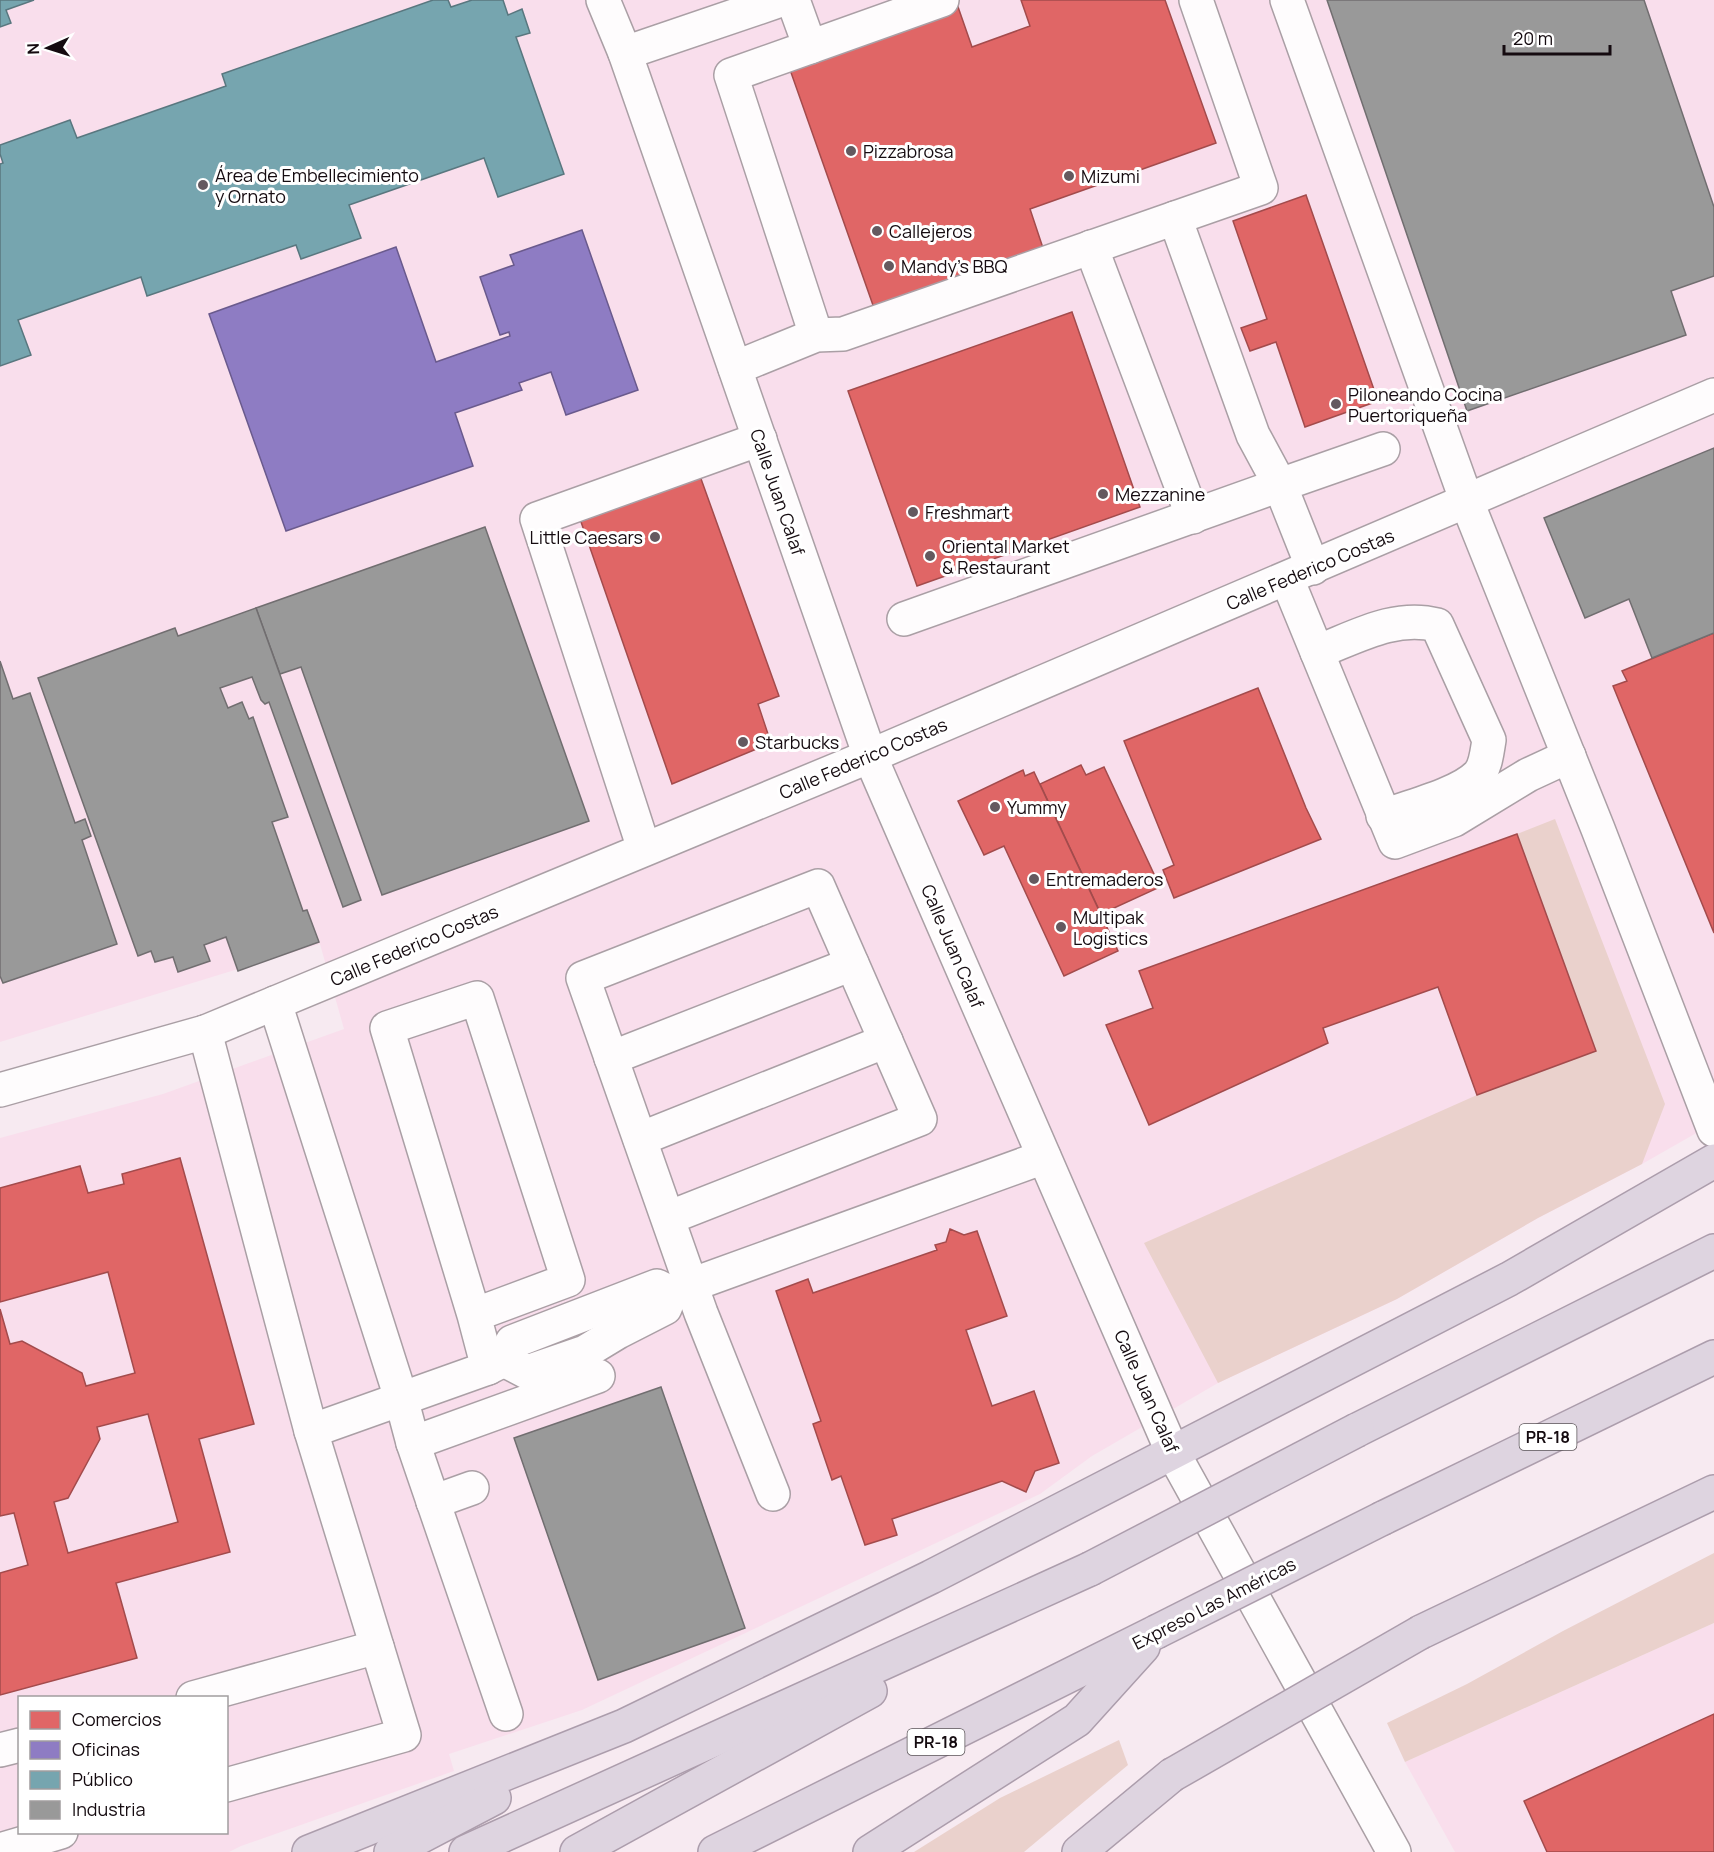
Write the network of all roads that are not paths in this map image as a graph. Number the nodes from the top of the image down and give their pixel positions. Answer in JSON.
{"nodes":[{"id":1,"x":603,"y":0,"type":"edge"},
{"id":2,"x":781,"y":0,"type":"edge"},
{"id":3,"x":793,"y":0,"type":"edge"},
{"id":4,"x":942,"y":0,"type":"edge"},
{"id":5,"x":1196,"y":0,"type":"edge"},
{"id":6,"x":1287,"y":0,"type":"edge"},
{"id":7,"x":810,"y":47,"type":"junction"},
{"id":8,"x":625,"y":53,"type":"junction"},
{"id":9,"x":1175,"y":218,"type":"junction"},
{"id":10,"x":1092,"y":247,"type":"junction"},
{"id":11,"x":816,"y":335,"type":"junction"},
{"id":12,"x":735,"y":368,"type":"junction"},
{"id":13,"x":1714,"y":395,"type":"edge"},
{"id":14,"x":760,"y":438,"type":"junction"},
{"id":15,"x":1383,"y":449,"type":"dead end"},
{"id":16,"x":1280,"y":485,"type":"junction"},
{"id":17,"x":1467,"y":502,"type":"junction"},
{"id":18,"x":1193,"y":516,"type":"junction"},
{"id":19,"x":1300,"y":573,"type":"junction"},
{"id":20,"x":903,"y":619,"type":"dead end"},
{"id":21,"x":1317,"y":652,"type":"junction"},
{"id":22,"x":870,"y":756,"type":"junction"},
{"id":23,"x":1569,"y":756,"type":"junction"},
{"id":24,"x":1383,"y":816,"type":"junction"},
{"id":25,"x":644,"y":849,"type":"junction"},
{"id":26,"x":852,"y":964,"type":"junction"},
{"id":27,"x":275,"y":1003,"type":"junction"},
{"id":28,"x":205,"y":1032,"type":"junction"},
{"id":29,"x":886,"y":1041,"type":"junction"},
{"id":30,"x":611,"y":1058,"type":"junction"},
{"id":31,"x":0,"y":1090,"type":"edge"},
{"id":32,"x":1714,"y":1130,"type":"edge"},
{"id":33,"x":640,"y":1138,"type":"junction"},
{"id":34,"x":1044,"y":1157,"type":"junction"},
{"id":35,"x":1714,"y":1161,"type":"edge"},
{"id":36,"x":668,"y":1218,"type":"junction"},
{"id":37,"x":1714,"y":1251,"type":"edge"},
{"id":38,"x":681,"y":1289,"type":"junction"},
{"id":39,"x":587,"y":1313,"type":"junction"},
{"id":40,"x":474,"y":1315,"type":"junction"},
{"id":41,"x":1714,"y":1357,"type":"edge"},
{"id":42,"x":598,"y":1361,"type":"junction"},
{"id":43,"x":496,"y":1364,"type":"junction"},
{"id":44,"x":401,"y":1398,"type":"junction"},
{"id":45,"x":311,"y":1431,"type":"junction"},
{"id":46,"x":413,"y":1443,"type":"junction"},
{"id":47,"x":1172,"y":1451,"type":"junction"},
{"id":48,"x":472,"y":1488,"type":"dead end"},
{"id":49,"x":1714,"y":1492,"type":"edge"},
{"id":50,"x":772,"y":1494,"type":"dead end"},
{"id":51,"x":433,"y":1502,"type":"junction"},
{"id":52,"x":1090,"y":1569,"type":"junction"},
{"id":53,"x":1156,"y":1632,"type":"junction"},
{"id":54,"x":377,"y":1647,"type":"junction"},
{"id":55,"x":200,"y":1696,"type":"edge"},
{"id":56,"x":506,"y":1714,"type":"dead end"},
{"id":57,"x":624,"y":1726,"type":"junction"},
{"id":58,"x":18,"y":1746,"type":"edge"},
{"id":59,"x":0,"y":1750,"type":"edge"},
{"id":60,"x":228,"y":1784,"type":"edge"},
{"id":61,"x":57,"y":1834,"type":"edge"},
{"id":62,"x":0,"y":1850,"type":"edge"},
{"id":63,"x":309,"y":1852,"type":"edge"},
{"id":64,"x":391,"y":1852,"type":"edge"},
{"id":65,"x":466,"y":1852,"type":"edge"},
{"id":66,"x":577,"y":1852,"type":"edge"},
{"id":67,"x":715,"y":1852,"type":"edge"},
{"id":68,"x":870,"y":1852,"type":"edge"},
{"id":69,"x":1079,"y":1852,"type":"edge"},
{"id":70,"x":1394,"y":1852,"type":"edge"}],
"edges":[{"from":1,"to":8,"type":"street","name":"Calle Juan Calaf"},
{"from":2,"to":8,"type":"street"},
{"from":3,"to":7,"type":"street"},
{"from":4,"to":7,"type":"street"},
{"from":5,"to":9,"type":"street"},
{"from":6,"to":17,"type":"street"},
{"from":7,"to":11,"type":"street"},
{"from":8,"to":12,"type":"street","name":"Calle Juan Calaf"},
{"from":9,"to":10,"type":"street"},
{"from":9,"to":16,"type":"street"},
{"from":10,"to":11,"type":"street"},
{"from":10,"to":18,"type":"street"},
{"from":11,"to":12,"type":"street"},
{"from":12,"to":14,"type":"street","name":"Calle Juan Calaf"},
{"from":13,"to":17,"type":"street","name":"Calle Federico Costas"},
{"from":14,"to":22,"type":"street","name":"Calle Juan Calaf"},
{"from":14,"to":25,"type":"street"},
{"from":15,"to":16,"type":"street"},
{"from":16,"to":18,"type":"street"},
{"from":16,"to":19,"type":"street"},
{"from":17,"to":19,"type":"street","name":"Calle Federico Costas"},
{"from":17,"to":23,"type":"street"},
{"from":18,"to":20,"type":"street"},
{"from":19,"to":21,"type":"street"},
{"from":19,"to":22,"type":"street","name":"Calle Federico Costas"},
{"from":21,"to":24,"type":"street"},
{"from":21,"to":24,"type":"street"},
{"from":22,"to":25,"type":"street","name":"Calle Federico Costas"},
{"from":22,"to":34,"type":"street","name":"Calle Juan Calaf"},
{"from":23,"to":24,"type":"street"},
{"from":23,"to":32,"type":"street"},
{"from":25,"to":27,"type":"street","name":"Calle Federico Costas"},
{"from":26,"to":29,"type":"street"},
{"from":26,"to":30,"type":"street"},
{"from":26,"to":30,"type":"street"},
{"from":27,"to":28,"type":"street","name":"Calle Federico Costas"},
{"from":27,"to":44,"type":"street"},
{"from":28,"to":31,"type":"street","name":"Calle Federico Costas"},
{"from":28,"to":45,"type":"street"},
{"from":29,"to":33,"type":"street"},
{"from":29,"to":36,"type":"street"},
{"from":30,"to":33,"type":"street"},
{"from":33,"to":36,"type":"street"},
{"from":34,"to":38,"type":"street"},
{"from":34,"to":47,"type":"street","name":"Calle Juan Calaf"},
{"from":35,"to":47,"type":"highway"},
{"from":36,"to":38,"type":"street"},
{"from":37,"to":52,"type":"highway","bridge":true},
{"from":38,"to":39,"type":"street"},
{"from":38,"to":42,"type":"street"},
{"from":38,"to":50,"type":"street"},
{"from":39,"to":42,"type":"street"},
{"from":39,"to":43,"type":"street"},
{"from":40,"to":40,"type":"street"},
{"from":40,"to":43,"type":"street"},
{"from":41,"to":53,"type":"highway","name":"Expreso Las Américas","number":"PR-18","bridge":true},
{"from":42,"to":43,"type":"street"},
{"from":42,"to":46,"type":"street"},
{"from":43,"to":44,"type":"street"},
{"from":44,"to":45,"type":"street"},
{"from":44,"to":46,"type":"street"},
{"from":45,"to":54,"type":"street"},
{"from":46,"to":51,"type":"street"},
{"from":47,"to":57,"type":"highway"},
{"from":47,"to":70,"type":"street","name":"Calle Juan Calaf"},
{"from":48,"to":51,"type":"street"},
{"from":49,"to":69,"type":"highway","bridge":true},
{"from":51,"to":56,"type":"street"},
{"from":52,"to":65,"type":"highway"},
{"from":52,"to":66,"type":"highway"},
{"from":53,"to":67,"type":"highway","name":"Expreso Las Américas","number":"PR-18"},
{"from":53,"to":68,"type":"highway"},
{"from":54,"to":55,"type":"street"},
{"from":54,"to":60,"type":"street"},
{"from":57,"to":63,"type":"highway"},
{"from":57,"to":64,"type":"highway"},
{"from":58,"to":59,"type":"street"},
{"from":61,"to":62,"type":"street"}]}
